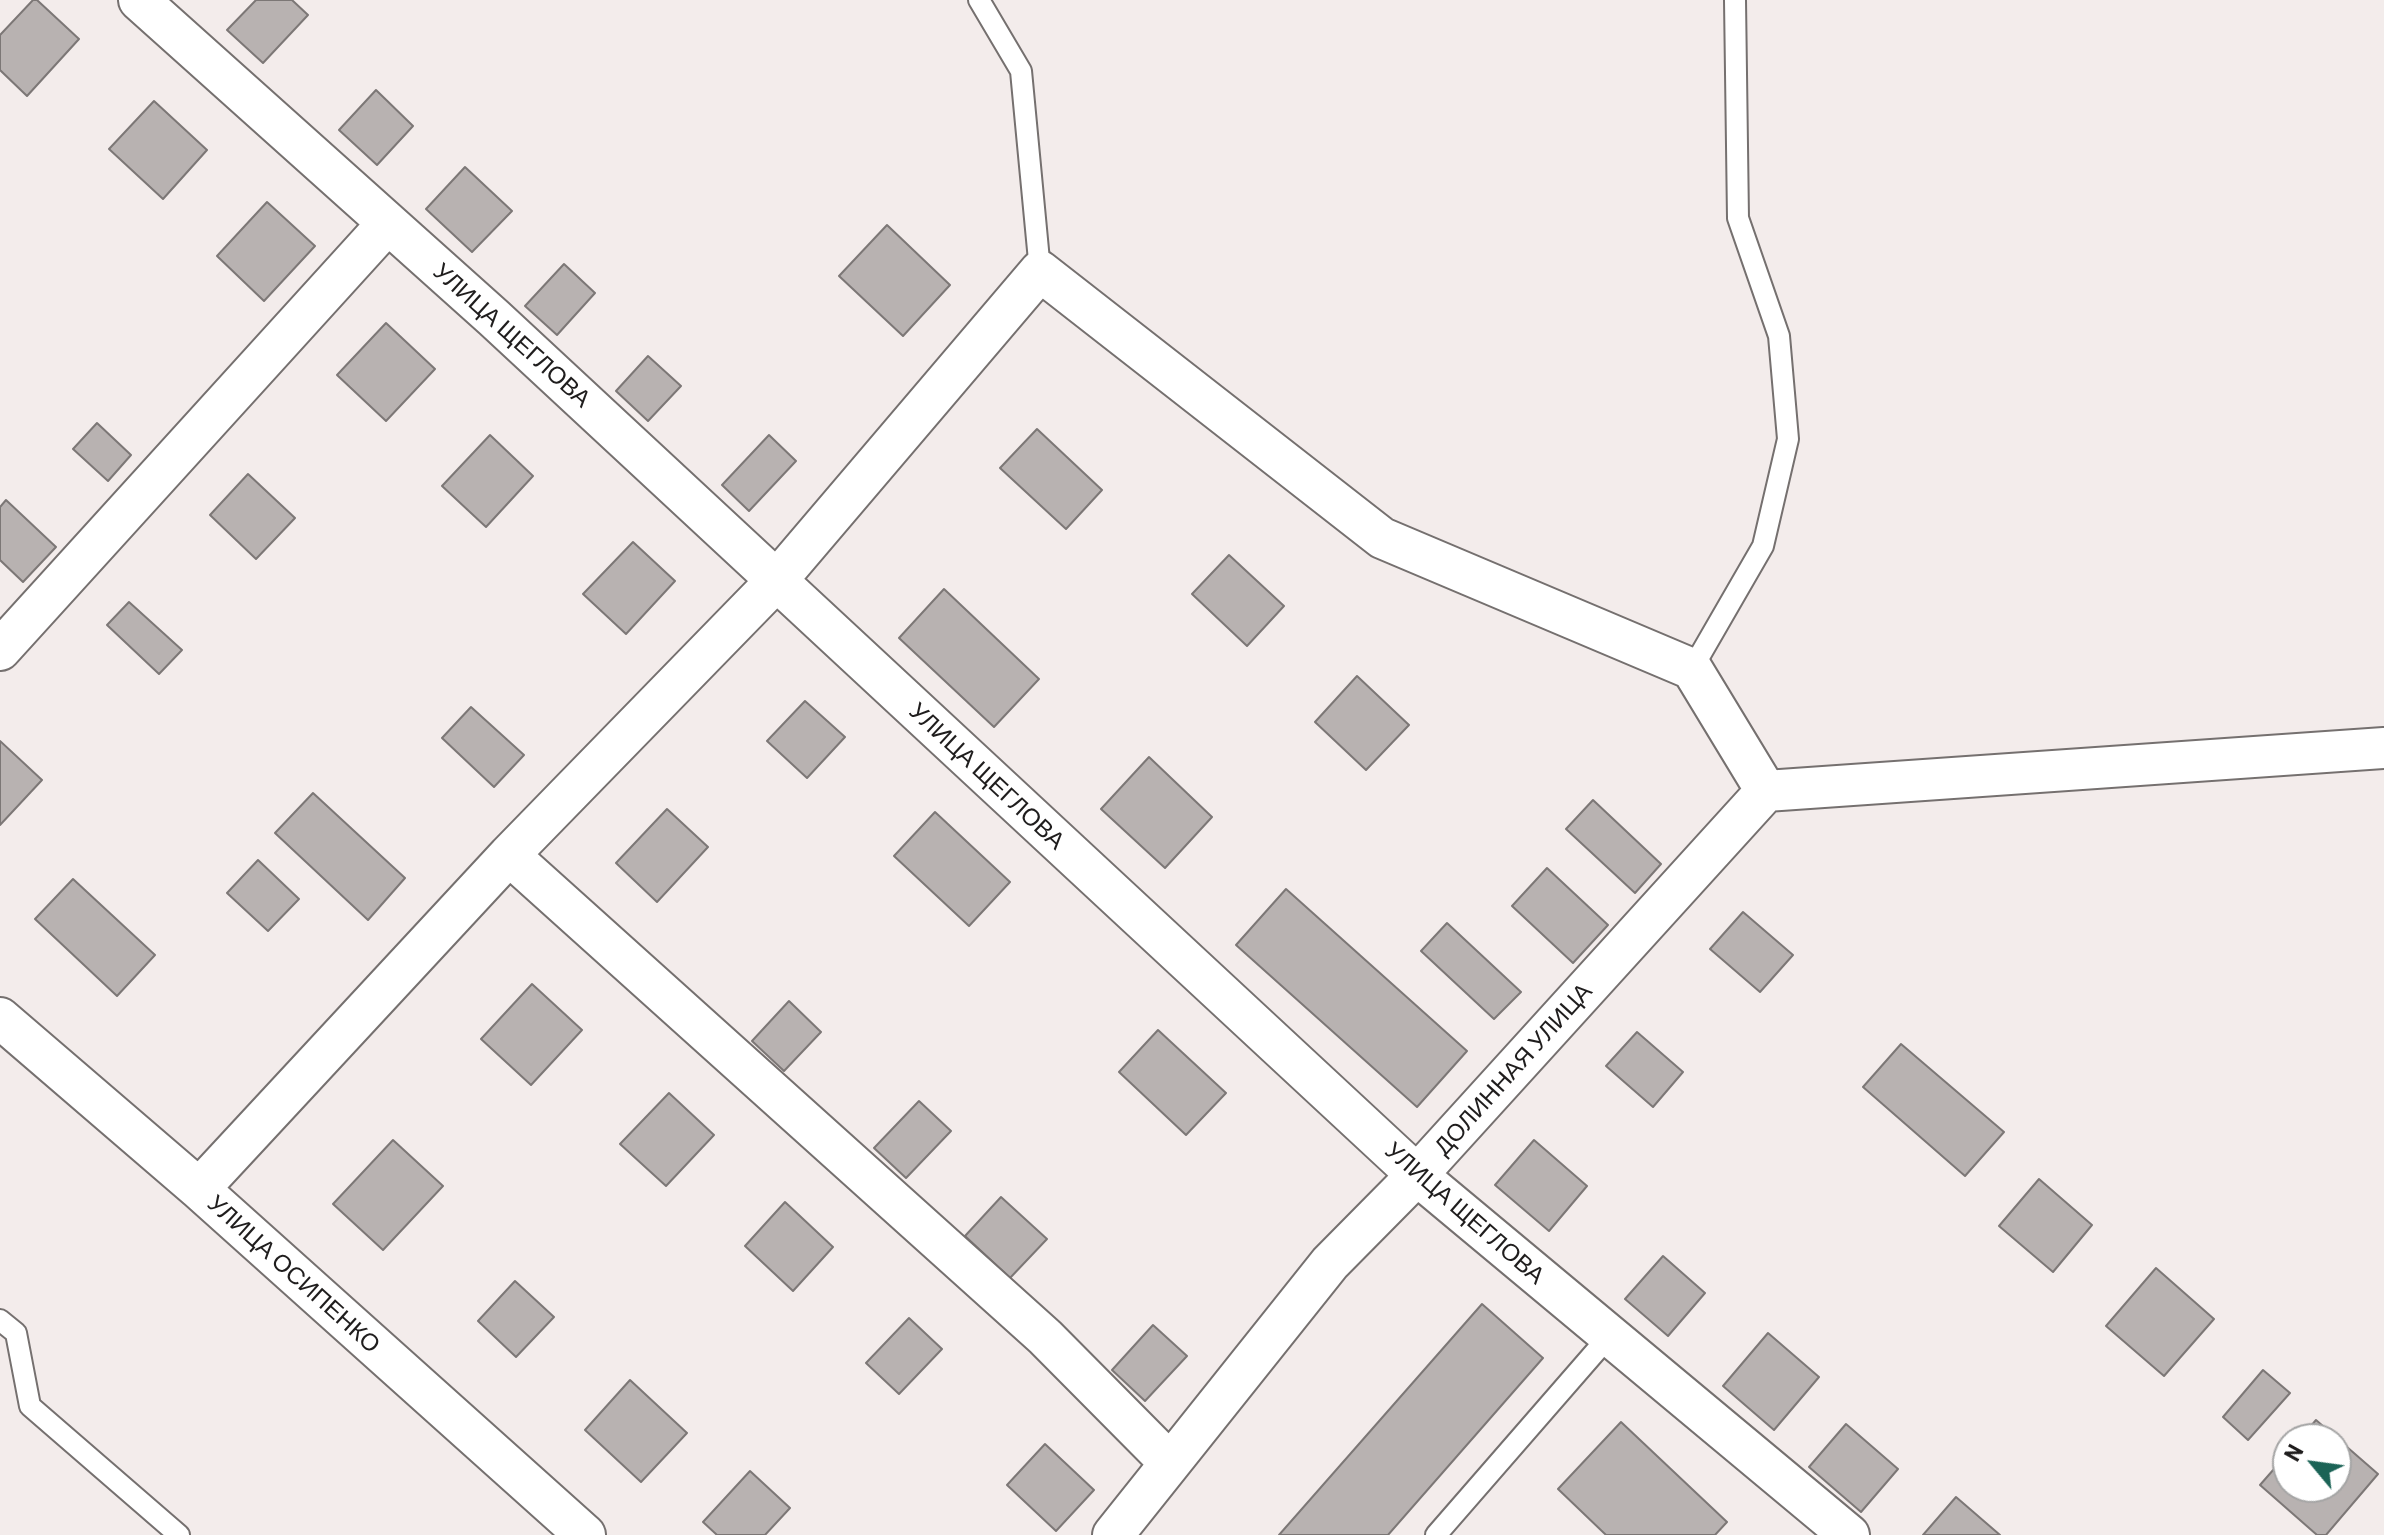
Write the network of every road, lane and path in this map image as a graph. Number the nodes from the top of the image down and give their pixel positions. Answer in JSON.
{"nodes":[{"id":1,"x":139,"y":0,"type":"edge"},
{"id":2,"x":979,"y":0,"type":"edge"},
{"id":3,"x":1735,"y":0,"type":"edge"},
{"id":4,"x":388,"y":223,"type":"junction"},
{"id":5,"x":1040,"y":271,"type":"junction"},
{"id":6,"x":777,"y":580,"type":"junction"},
{"id":7,"x":0,"y":650,"type":"edge"},
{"id":8,"x":1692,"y":669,"type":"junction"},
{"id":9,"x":2384,"y":748,"type":"edge"},
{"id":10,"x":1766,"y":791,"type":"junction"},
{"id":11,"x":509,"y":855,"type":"junction"},
{"id":12,"x":0,"y":1018,"type":"edge"},
{"id":13,"x":1417,"y":1175,"type":"junction"},
{"id":14,"x":199,"y":1189,"type":"junction"},
{"id":15,"x":0,"y":1320,"type":"edge"},
{"id":16,"x":1610,"y":1335,"type":"junction"},
{"id":17,"x":1170,"y":1463,"type":"junction"},
{"id":18,"x":179,"y":1535,"type":"edge"},
{"id":19,"x":585,"y":1535,"type":"edge"},
{"id":20,"x":1113,"y":1535,"type":"edge"},
{"id":21,"x":1436,"y":1535,"type":"edge"},
{"id":22,"x":1849,"y":1535,"type":"edge"}],
"edges":[{"from":1,"to":4,"type":"street","name":"УЛИЦА ЩЕГЛОВА"},
{"from":2,"to":5,"type":"lane"},
{"from":3,"to":8,"type":"lane"},
{"from":4,"to":6,"type":"street","name":"УЛИЦА ЩЕГЛОВА"},
{"from":4,"to":7,"type":"street"},
{"from":5,"to":6,"type":"street"},
{"from":5,"to":8,"type":"street"},
{"from":6,"to":11,"type":"street"},
{"from":6,"to":13,"type":"street","name":"УЛИЦА ЩЕГЛОВА"},
{"from":8,"to":10,"type":"street"},
{"from":9,"to":10,"type":"street"},
{"from":10,"to":13,"type":"street","name":"ДОЛИННАЯ УЛИЦА"},
{"from":11,"to":14,"type":"street"},
{"from":11,"to":17,"type":"street"},
{"from":12,"to":14,"type":"street","name":"УЛИЦА ОСИПЕНКО"},
{"from":13,"to":16,"type":"street","name":"УЛИЦА ЩЕГЛОВА"},
{"from":13,"to":17,"type":"street","name":"ДОЛИННАЯ УЛИЦА"},
{"from":14,"to":19,"type":"street","name":"УЛИЦА ОСИПЕНКО"},
{"from":15,"to":18,"type":"lane"},
{"from":16,"to":21,"type":"lane"},
{"from":16,"to":22,"type":"street","name":"УЛИЦА ЩЕГЛОВА"},
{"from":17,"to":20,"type":"street","name":"ДОЛИННАЯ УЛИЦА"}]}
